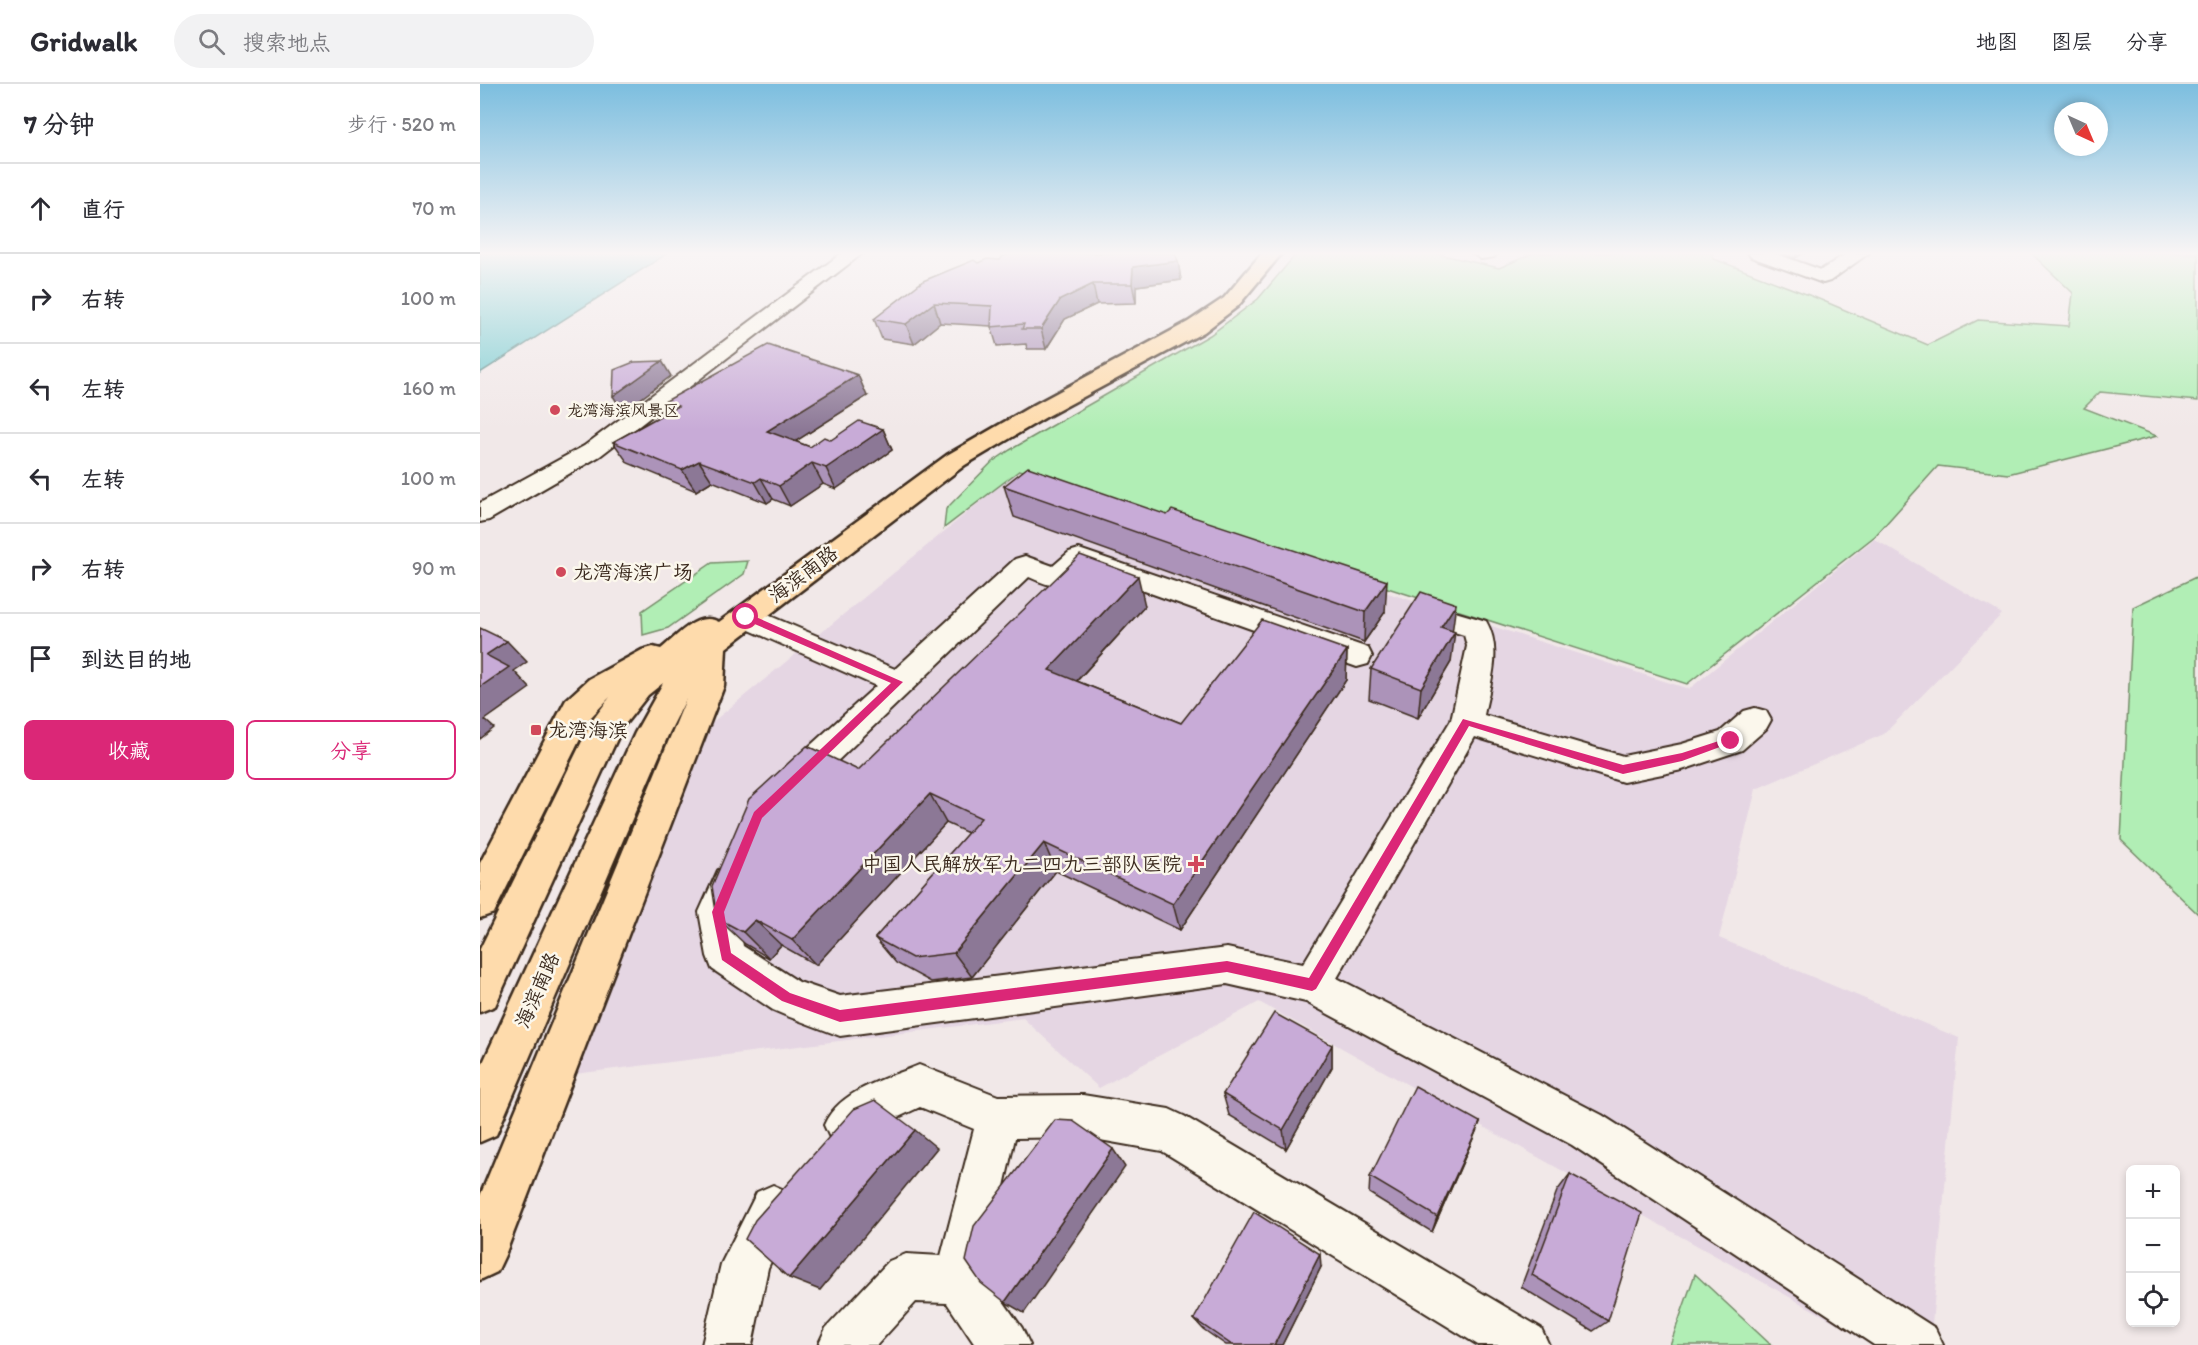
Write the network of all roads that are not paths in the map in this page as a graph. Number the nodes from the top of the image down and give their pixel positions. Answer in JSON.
{"nodes":[{"id":1,"x":776,"y":312,"type":"edge"},
{"id":2,"x":1199,"y":312,"type":"edge"},
{"id":3,"x":1217,"y":312,"type":"edge"},
{"id":4,"x":480,"y":514,"type":"edge"},
{"id":5,"x":1431,"y":615,"type":"edge"},
{"id":6,"x":746,"y":617,"type":"junction"},
{"id":7,"x":703,"y":640,"type":"junction"},
{"id":8,"x":1357,"y":656,"type":"dead end"},
{"id":9,"x":898,"y":682,"type":"junction"},
{"id":10,"x":1755,"y":720,"type":"dead end"},
{"id":11,"x":1467,"y":722,"type":"junction"},
{"id":12,"x":766,"y":807,"type":"edge"},
{"id":13,"x":744,"y":847,"type":"edge"},
{"id":14,"x":480,"y":901,"type":"edge"},
{"id":15,"x":1312,"y":985,"type":"junction"},
{"id":16,"x":480,"y":992,"type":"edge"},
{"id":17,"x":998,"y":1117,"type":"junction"},
{"id":18,"x":480,"y":1119,"type":"edge"},
{"id":19,"x":480,"y":1255,"type":"edge"},
{"id":20,"x":959,"y":1280,"type":"junction"},
{"id":21,"x":727,"y":1345,"type":"edge"},
{"id":22,"x":843,"y":1345,"type":"edge"},
{"id":23,"x":1005,"y":1345,"type":"edge"},
{"id":24,"x":1524,"y":1345,"type":"edge"},
{"id":25,"x":1918,"y":1345,"type":"edge"}],
"edges":[{"from":1,"to":4,"type":"street"},
{"from":2,"to":7,"type":"highway","name":"海滨南路"},
{"from":3,"to":6,"type":"highway","name":"海滨南路"},
{"from":5,"to":11,"type":"street"},
{"from":6,"to":7,"type":"highway","name":"海滨南路"},
{"from":6,"to":9,"type":"street"},
{"from":7,"to":14,"type":"highway"},
{"from":7,"to":16,"type":"highway","name":"海滨南路"},
{"from":7,"to":18,"type":"highway","name":"海滨南路"},
{"from":7,"to":19,"type":"highway"},
{"from":8,"to":9,"type":"street"},
{"from":9,"to":12,"type":"street"},
{"from":10,"to":11,"type":"street"},
{"from":11,"to":15,"type":"street"},
{"from":13,"to":15,"type":"street"},
{"from":15,"to":25,"type":"street"},
{"from":17,"to":20,"type":"street"},
{"from":17,"to":21,"type":"street"},
{"from":17,"to":24,"type":"street"},
{"from":20,"to":22,"type":"street"},
{"from":20,"to":23,"type":"street"}]}
